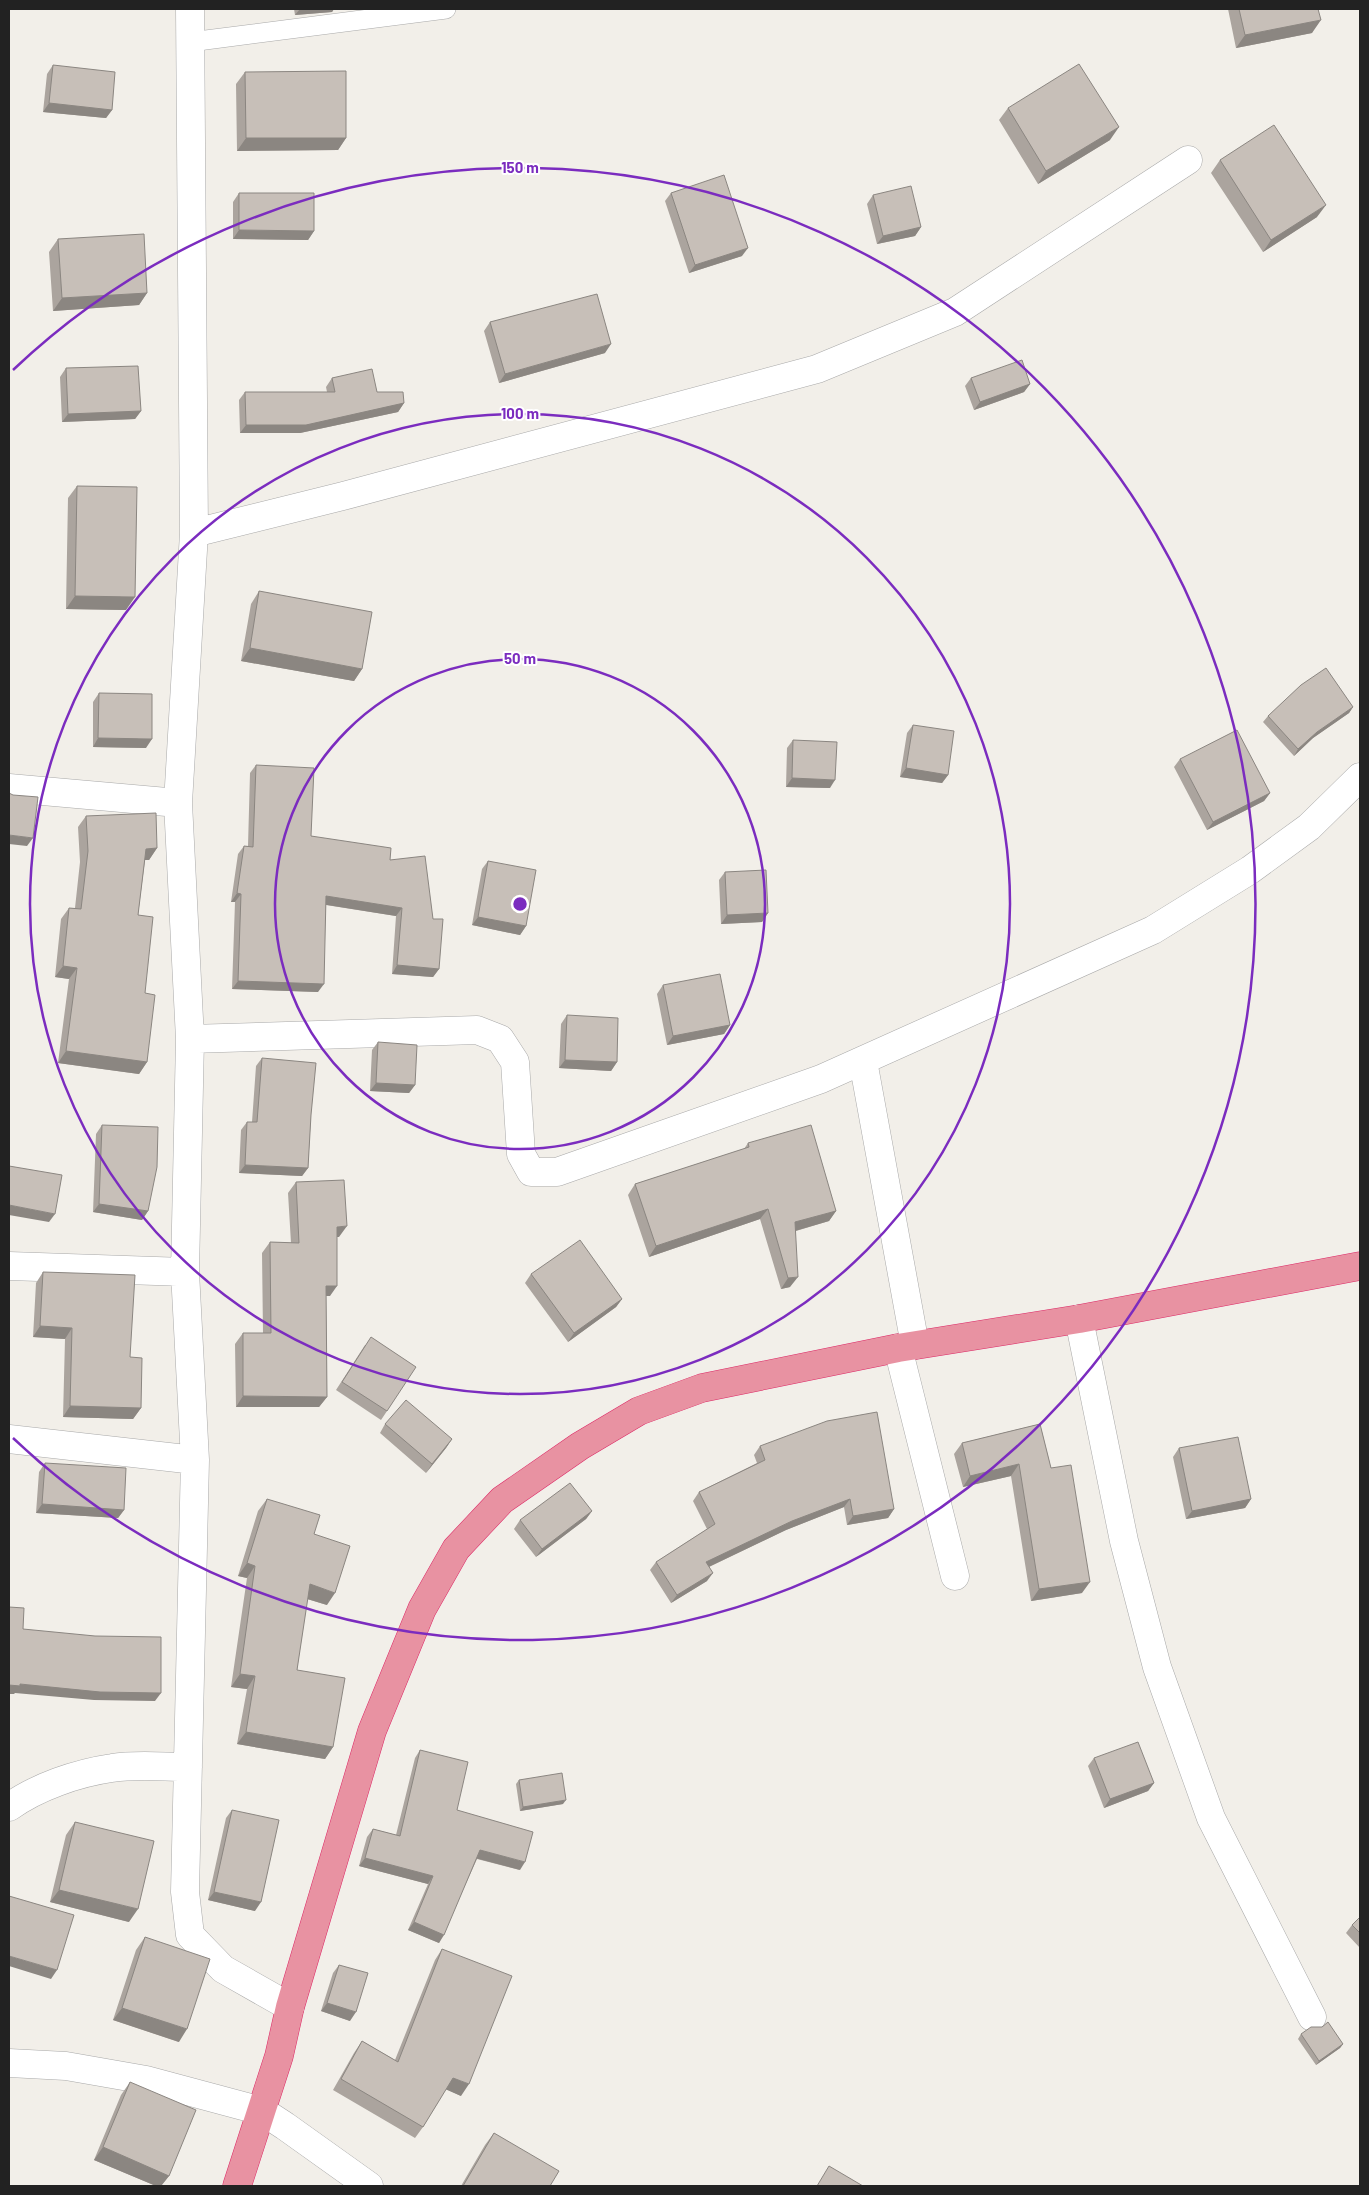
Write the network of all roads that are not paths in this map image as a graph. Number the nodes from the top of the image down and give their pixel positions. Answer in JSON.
{"nodes":[{"id":1,"x":190,"y":9,"type":"edge"},
{"id":2,"x":446,"y":9,"type":"edge"},
{"id":3,"x":190,"y":42,"type":"junction"},
{"id":4,"x":1188,"y":160,"type":"dead end"},
{"id":5,"x":194,"y":533,"type":"junction"},
{"id":6,"x":1360,"y":777,"type":"edge"},
{"id":7,"x":9,"y":788,"type":"edge"},
{"id":8,"x":178,"y":804,"type":"junction"},
{"id":9,"x":190,"y":1039,"type":"junction"},
{"id":10,"x":863,"y":1061,"type":"junction"},
{"id":11,"x":9,"y":1266,"type":"edge"},
{"id":12,"x":1360,"y":1266,"type":"edge"},
{"id":13,"x":185,"y":1272,"type":"junction"},
{"id":14,"x":1079,"y":1319,"type":"junction"},
{"id":15,"x":907,"y":1347,"type":"junction"},
{"id":16,"x":9,"y":1439,"type":"edge"},
{"id":17,"x":195,"y":1460,"type":"junction"},
{"id":18,"x":955,"y":1576,"type":"dead end"},
{"id":19,"x":188,"y":1767,"type":"junction"},
{"id":20,"x":9,"y":1807,"type":"edge"},
{"id":21,"x":290,"y":2007,"type":"junction"},
{"id":22,"x":1312,"y":2017,"type":"dead end"},
{"id":23,"x":9,"y":2063,"type":"edge"},
{"id":24,"x":262,"y":2112,"type":"junction"},
{"id":25,"x":237,"y":2186,"type":"edge"},
{"id":26,"x":369,"y":2186,"type":"edge"}],
"edges":[{"from":1,"to":3,"type":"street"},
{"from":2,"to":3,"type":"lane"},
{"from":3,"to":5,"type":"street"},
{"from":4,"to":5,"type":"street"},
{"from":5,"to":8,"type":"street"},
{"from":6,"to":10,"type":"street"},
{"from":7,"to":8,"type":"street"},
{"from":8,"to":9,"type":"street"},
{"from":9,"to":10,"type":"street"},
{"from":9,"to":13,"type":"street"},
{"from":10,"to":15,"type":"street"},
{"from":11,"to":13,"type":"street"},
{"from":12,"to":14,"type":"highway"},
{"from":13,"to":17,"type":"street"},
{"from":14,"to":15,"type":"highway"},
{"from":14,"to":22,"type":"street"},
{"from":15,"to":18,"type":"street"},
{"from":15,"to":21,"type":"highway"},
{"from":16,"to":17,"type":"street"},
{"from":17,"to":19,"type":"street"},
{"from":19,"to":20,"type":"street"},
{"from":19,"to":21,"type":"street"},
{"from":21,"to":24,"type":"highway"},
{"from":23,"to":24,"type":"street"},
{"from":24,"to":25,"type":"highway"},
{"from":24,"to":26,"type":"street"}]}
